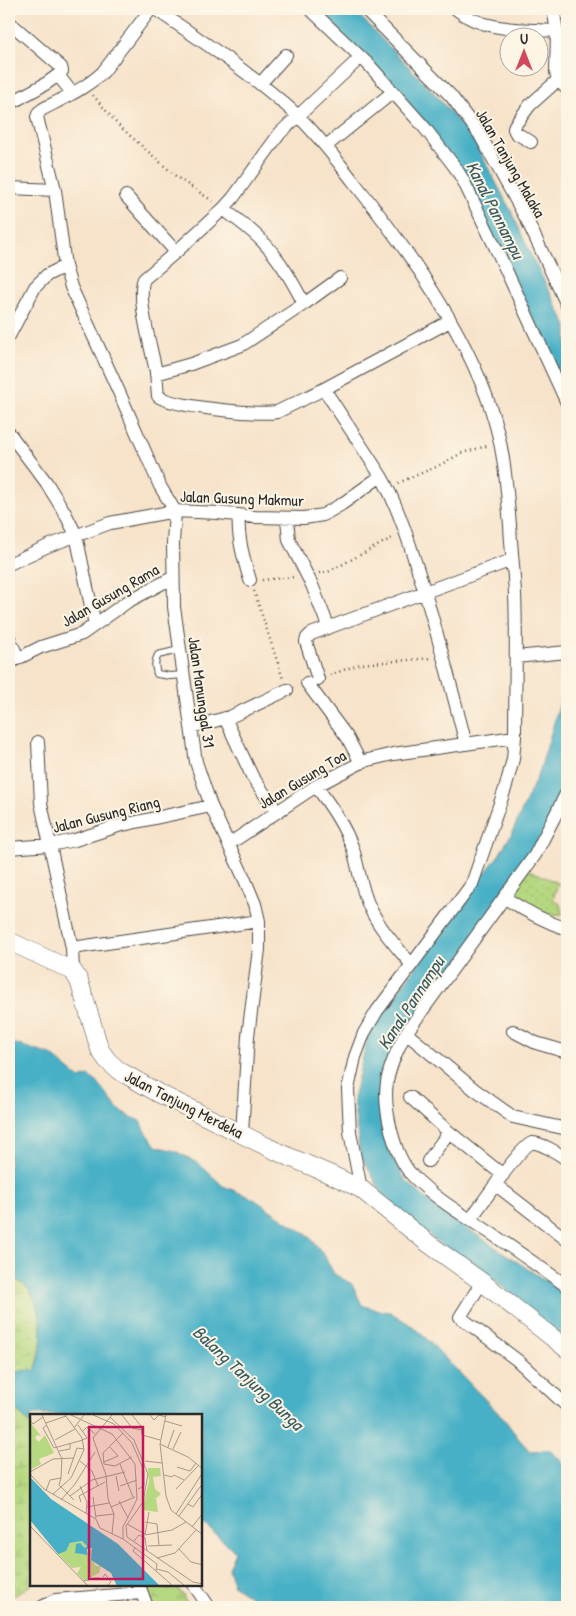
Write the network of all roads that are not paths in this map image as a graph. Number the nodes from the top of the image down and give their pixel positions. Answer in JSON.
{"nodes":[{"id":1,"x":151,"y":9,"type":"edge"},
{"id":2,"x":155,"y":9,"type":"edge"},
{"id":3,"x":310,"y":9,"type":"edge"},
{"id":4,"x":364,"y":9,"type":"edge"},
{"id":5,"x":456,"y":9,"type":"edge"},
{"id":6,"x":553,"y":9,"type":"edge"},
{"id":7,"x":10,"y":26,"type":"edge"},
{"id":8,"x":557,"y":31,"type":"junction"},
{"id":9,"x":286,"y":55,"type":"dead end"},
{"id":10,"x":361,"y":57,"type":"junction"},
{"id":11,"x":58,"y":75,"type":"junction"},
{"id":12,"x":561,"y":80,"type":"edge"},
{"id":13,"x":260,"y":84,"type":"junction"},
{"id":14,"x":393,"y":92,"type":"junction"},
{"id":15,"x":72,"y":93,"type":"junction"},
{"id":16,"x":9,"y":104,"type":"edge"},
{"id":17,"x":298,"y":116,"type":"junction"},
{"id":18,"x":531,"y":142,"type":"dead end"},
{"id":19,"x":326,"y":146,"type":"junction"},
{"id":20,"x":9,"y":188,"type":"edge"},
{"id":21,"x":55,"y":190,"type":"junction"},
{"id":22,"x":126,"y":196,"type":"dead end"},
{"id":23,"x":223,"y":209,"type":"junction"},
{"id":24,"x":176,"y":252,"type":"junction"},
{"id":25,"x":65,"y":266,"type":"junction"},
{"id":26,"x":340,"y":278,"type":"dead end"},
{"id":27,"x":304,"y":304,"type":"junction"},
{"id":28,"x":567,"y":305,"type":"edge"},
{"id":29,"x":450,"y":321,"type":"junction"},
{"id":30,"x":9,"y":336,"type":"edge"},
{"id":31,"x":156,"y":374,"type":"junction"},
{"id":32,"x":324,"y":389,"type":"junction"},
{"id":33,"x":567,"y":403,"type":"edge"},
{"id":34,"x":9,"y":433,"type":"edge"},
{"id":35,"x":381,"y":476,"type":"junction"},
{"id":36,"x":175,"y":511,"type":"junction"},
{"id":37,"x":239,"y":515,"type":"junction"},
{"id":38,"x":287,"y":518,"type":"junction"},
{"id":39,"x":76,"y":535,"type":"junction"},
{"id":40,"x":512,"y":560,"type":"junction"},
{"id":41,"x":9,"y":564,"type":"edge"},
{"id":42,"x":172,"y":578,"type":"junction"},
{"id":43,"x":250,"y":580,"type":"road end"},
{"id":44,"x":426,"y":592,"type":"junction"},
{"id":45,"x":95,"y":625,"type":"junction"},
{"id":46,"x":327,"y":627,"type":"junction"},
{"id":47,"x":9,"y":638,"type":"edge"},
{"id":48,"x":179,"y":650,"type":"junction"},
{"id":49,"x":567,"y":652,"type":"edge"},
{"id":50,"x":516,"y":657,"type":"junction"},
{"id":51,"x":13,"y":661,"type":"edge"},
{"id":52,"x":183,"y":674,"type":"junction"},
{"id":53,"x":287,"y":690,"type":"dead end"},
{"id":54,"x":225,"y":718,"type":"junction"},
{"id":55,"x":191,"y":727,"type":"junction"},
{"id":56,"x":514,"y":737,"type":"junction"},
{"id":57,"x":38,"y":742,"type":"dead end"},
{"id":58,"x":466,"y":744,"type":"junction"},
{"id":59,"x":361,"y":763,"type":"junction"},
{"id":60,"x":316,"y":786,"type":"junction"},
{"id":61,"x":567,"y":792,"type":"edge"},
{"id":62,"x":211,"y":806,"type":"junction"},
{"id":63,"x":277,"y":812,"type":"junction"},
{"id":64,"x":229,"y":844,"type":"junction"},
{"id":65,"x":50,"y":845,"type":"junction"},
{"id":66,"x":9,"y":848,"type":"edge"},
{"id":67,"x":505,"y":898,"type":"junction"},
{"id":68,"x":259,"y":921,"type":"junction"},
{"id":69,"x":567,"y":929,"type":"edge"},
{"id":70,"x":9,"y":940,"type":"edge"},
{"id":71,"x":72,"y":948,"type":"junction"},
{"id":72,"x":412,"y":964,"type":"junction"},
{"id":73,"x":73,"y":971,"type":"junction"},
{"id":74,"x":513,"y":1031,"type":"dead end"},
{"id":75,"x":406,"y":1033,"type":"junction"},
{"id":76,"x":567,"y":1052,"type":"edge"},
{"id":77,"x":410,"y":1097,"type":"dead end"},
{"id":78,"x":567,"y":1129,"type":"edge"},
{"id":79,"x":449,"y":1132,"type":"junction"},
{"id":80,"x":242,"y":1133,"type":"junction"},
{"id":81,"x":567,"y":1160,"type":"edge"},
{"id":82,"x":428,"y":1161,"type":"dead end"},
{"id":83,"x":499,"y":1180,"type":"junction"},
{"id":84,"x":361,"y":1189,"type":"junction"},
{"id":85,"x":474,"y":1213,"type":"dead end"},
{"id":86,"x":567,"y":1240,"type":"edge"},
{"id":87,"x":482,"y":1282,"type":"junction"},
{"id":88,"x":567,"y":1286,"type":"edge"},
{"id":89,"x":567,"y":1349,"type":"edge"},
{"id":90,"x":567,"y":1406,"type":"edge"},
{"id":91,"x":195,"y":1586,"type":"edge"},
{"id":92,"x":140,"y":1589,"type":"edge"},
{"id":93,"x":42,"y":1607,"type":"edge"},
{"id":94,"x":147,"y":1607,"type":"edge"},
{"id":95,"x":209,"y":1607,"type":"edge"}],
"edges":[{"from":1,"to":15,"type":"street"},
{"from":2,"to":13,"type":"street"},
{"from":3,"to":10,"type":"street"},
{"from":4,"to":28,"type":"street","name":"Jalan Tanjung Malaka"},
{"from":5,"to":8,"type":"street"},
{"from":6,"to":8,"type":"street"},
{"from":7,"to":11,"type":"street"},
{"from":8,"to":12,"type":"street"},
{"from":9,"to":13,"type":"street"},
{"from":10,"to":14,"type":"street"},
{"from":10,"to":17,"type":"street"},
{"from":11,"to":15,"type":"street"},
{"from":11,"to":16,"type":"street"},
{"from":12,"to":18,"type":"street"},
{"from":13,"to":17,"type":"street"},
{"from":14,"to":19,"type":"street"},
{"from":14,"to":33,"type":"street"},
{"from":15,"to":21,"type":"street"},
{"from":17,"to":19,"type":"street"},
{"from":17,"to":23,"type":"street"},
{"from":19,"to":29,"type":"street"},
{"from":20,"to":21,"type":"street"},
{"from":21,"to":25,"type":"street"},
{"from":22,"to":24,"type":"street"},
{"from":23,"to":24,"type":"street"},
{"from":23,"to":27,"type":"street"},
{"from":24,"to":31,"type":"street"},
{"from":25,"to":30,"type":"street"},
{"from":25,"to":36,"type":"street"},
{"from":26,"to":27,"type":"street"},
{"from":27,"to":31,"type":"street"},
{"from":29,"to":32,"type":"street"},
{"from":29,"to":40,"type":"street"},
{"from":31,"to":32,"type":"street"},
{"from":32,"to":35,"type":"street"},
{"from":34,"to":39,"type":"street"},
{"from":35,"to":38,"type":"street","name":"Jalan Gusung Makmur"},
{"from":35,"to":44,"type":"street"},
{"from":36,"to":37,"type":"street","name":"Jalan Gusung Makmur"},
{"from":36,"to":39,"type":"street","name":"Jalan Gusung Makmur"},
{"from":36,"to":42,"type":"street","name":"Jalan Manunggal 31"},
{"from":37,"to":38,"type":"street","name":"Jalan Gusung Makmur"},
{"from":37,"to":43,"type":"street"},
{"from":38,"to":46,"type":"street"},
{"from":39,"to":41,"type":"street","name":"Jalan Gusung Makmur"},
{"from":39,"to":45,"type":"street"},
{"from":40,"to":44,"type":"street"},
{"from":40,"to":50,"type":"street"},
{"from":42,"to":45,"type":"street","name":"Jalan Gusung Rama"},
{"from":42,"to":48,"type":"street","name":"Jalan Manunggal 31"},
{"from":44,"to":46,"type":"street"},
{"from":44,"to":58,"type":"street"},
{"from":45,"to":51,"type":"street","name":"Jalan Gusung Rama"},
{"from":46,"to":59,"type":"street"},
{"from":47,"to":51,"type":"street"},
{"from":48,"to":52,"type":"street","name":"Jalan Manunggal 31"},
{"from":48,"to":52,"type":"lane"},
{"from":49,"to":50,"type":"street"},
{"from":50,"to":56,"type":"street"},
{"from":52,"to":55,"type":"street","name":"Jalan Manunggal 31"},
{"from":53,"to":54,"type":"street"},
{"from":54,"to":55,"type":"street"},
{"from":54,"to":63,"type":"street"},
{"from":55,"to":62,"type":"street","name":"Jalan Manunggal 31"},
{"from":56,"to":58,"type":"street","name":"Jalan Gusung Toa"},
{"from":56,"to":72,"type":"street"},
{"from":57,"to":65,"type":"street"},
{"from":58,"to":59,"type":"street","name":"Jalan Gusung Toa"},
{"from":59,"to":60,"type":"street","name":"Jalan Gusung Toa"},
{"from":60,"to":63,"type":"street","name":"Jalan Gusung Toa"},
{"from":60,"to":72,"type":"street"},
{"from":61,"to":67,"type":"street"},
{"from":62,"to":64,"type":"street","name":"Jalan Manunggal 31"},
{"from":62,"to":65,"type":"street","name":"Jalan Gusung Riang"},
{"from":63,"to":64,"type":"street","name":"Jalan Gusung Toa"},
{"from":64,"to":68,"type":"street","name":"Jalan Manunggal 31"},
{"from":65,"to":66,"type":"street","name":"Jalan Gusung Riang"},
{"from":65,"to":71,"type":"street"},
{"from":67,"to":69,"type":"street"},
{"from":67,"to":75,"type":"street"},
{"from":68,"to":71,"type":"street"},
{"from":68,"to":80,"type":"street","name":"Jalan Manunggal 31"},
{"from":70,"to":73,"type":"street"},
{"from":71,"to":73,"type":"street"},
{"from":72,"to":84,"type":"street"},
{"from":73,"to":80,"type":"street","name":"Jalan Tanjung Merdeka"},
{"from":74,"to":76,"type":"street"},
{"from":75,"to":78,"type":"street"},
{"from":75,"to":88,"type":"street"},
{"from":77,"to":79,"type":"street"},
{"from":79,"to":82,"type":"street"},
{"from":79,"to":83,"type":"street"},
{"from":80,"to":84,"type":"street","name":"Jalan Tanjung Merdeka"},
{"from":81,"to":83,"type":"street"},
{"from":83,"to":85,"type":"street"},
{"from":83,"to":86,"type":"street"},
{"from":84,"to":87,"type":"street","name":"Jalan Tanjung Merdeka"},
{"from":87,"to":89,"type":"street","name":"Jalan Tanjung Merdeka"},
{"from":87,"to":90,"type":"street"},
{"from":91,"to":95,"type":"street"},
{"from":92,"to":93,"type":"street"},
{"from":92,"to":94,"type":"street"}]}
